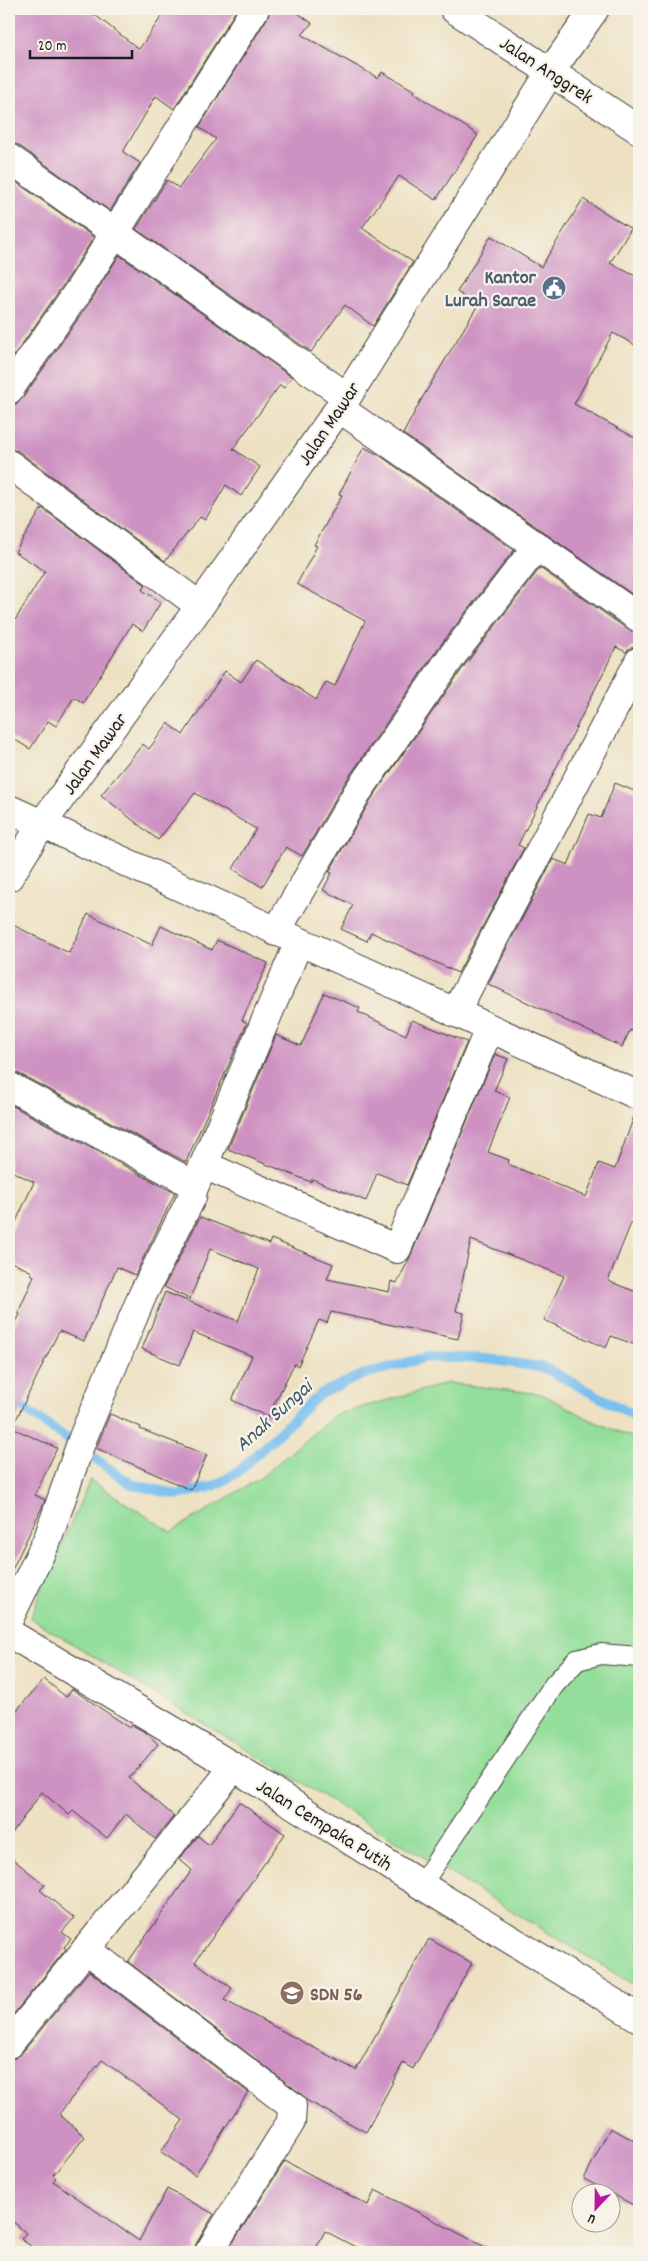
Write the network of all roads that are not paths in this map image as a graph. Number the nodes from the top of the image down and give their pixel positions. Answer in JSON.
{"nodes":[{"id":1,"x":255,"y":9,"type":"edge"},
{"id":2,"x":454,"y":9,"type":"edge"},
{"id":3,"x":595,"y":9,"type":"edge"},
{"id":4,"x":551,"y":71,"type":"junction"},
{"id":5,"x":639,"y":130,"type":"edge"},
{"id":6,"x":9,"y":158,"type":"edge"},
{"id":7,"x":114,"y":234,"type":"junction"},
{"id":8,"x":9,"y":390,"type":"edge"},
{"id":9,"x":343,"y":402,"type":"junction"},
{"id":10,"x":9,"y":464,"type":"edge"},
{"id":11,"x":537,"y":546,"type":"junction"},
{"id":12,"x":200,"y":606,"type":"junction"},
{"id":13,"x":639,"y":618,"type":"edge"},
{"id":14,"x":639,"y":662,"type":"edge"},
{"id":15,"x":9,"y":809,"type":"edge"},
{"id":16,"x":42,"y":824,"type":"junction"},
{"id":17,"x":9,"y":877,"type":"edge"},
{"id":18,"x":287,"y":937,"type":"junction"},
{"id":19,"x":455,"y":1013,"type":"junction"},
{"id":20,"x":489,"y":1029,"type":"junction"},
{"id":21,"x":9,"y":1086,"type":"edge"},
{"id":22,"x":639,"y":1096,"type":"edge"},
{"id":23,"x":204,"y":1165,"type":"junction"},
{"id":24,"x":193,"y":1190,"type":"junction"},
{"id":25,"x":9,"y":1619,"type":"edge"},
{"id":26,"x":9,"y":1633,"type":"edge"},
{"id":27,"x":639,"y":1658,"type":"edge"},
{"id":28,"x":234,"y":1767,"type":"junction"},
{"id":29,"x":421,"y":1885,"type":"junction"},
{"id":30,"x":86,"y":1949,"type":"junction"},
{"id":31,"x":639,"y":2018,"type":"edge"},
{"id":32,"x":9,"y":2044,"type":"edge"},
{"id":33,"x":209,"y":2252,"type":"edge"}],
"edges":[{"from":1,"to":7,"type":"street"},
{"from":2,"to":4,"type":"street","name":"Jalan Anggrek"},
{"from":3,"to":4,"type":"street","name":"Jalan Mawar"},
{"from":4,"to":5,"type":"street","name":"Jalan Anggrek"},
{"from":4,"to":9,"type":"street","name":"Jalan Mawar"},
{"from":6,"to":7,"type":"street"},
{"from":7,"to":8,"type":"street"},
{"from":7,"to":9,"type":"street"},
{"from":9,"to":11,"type":"street"},
{"from":9,"to":12,"type":"street","name":"Jalan Mawar"},
{"from":10,"to":12,"type":"street"},
{"from":11,"to":13,"type":"street"},
{"from":11,"to":18,"type":"street"},
{"from":12,"to":16,"type":"street","name":"Jalan Mawar"},
{"from":14,"to":19,"type":"street"},
{"from":15,"to":16,"type":"street"},
{"from":16,"to":17,"type":"street","name":"Jalan Mawar"},
{"from":16,"to":18,"type":"street"},
{"from":18,"to":19,"type":"street"},
{"from":18,"to":23,"type":"street"},
{"from":19,"to":20,"type":"street"},
{"from":20,"to":22,"type":"street"},
{"from":20,"to":23,"type":"street"},
{"from":21,"to":24,"type":"street"},
{"from":23,"to":24,"type":"street"},
{"from":24,"to":25,"type":"street"},
{"from":26,"to":28,"type":"street","name":"Jalan Cempaka Putih"},
{"from":27,"to":29,"type":"lane"},
{"from":28,"to":29,"type":"street","name":"Jalan Cempaka Putih"},
{"from":28,"to":30,"type":"street"},
{"from":29,"to":31,"type":"street","name":"Jalan Cempaka Putih"},
{"from":30,"to":32,"type":"street"},
{"from":30,"to":33,"type":"street"}]}
